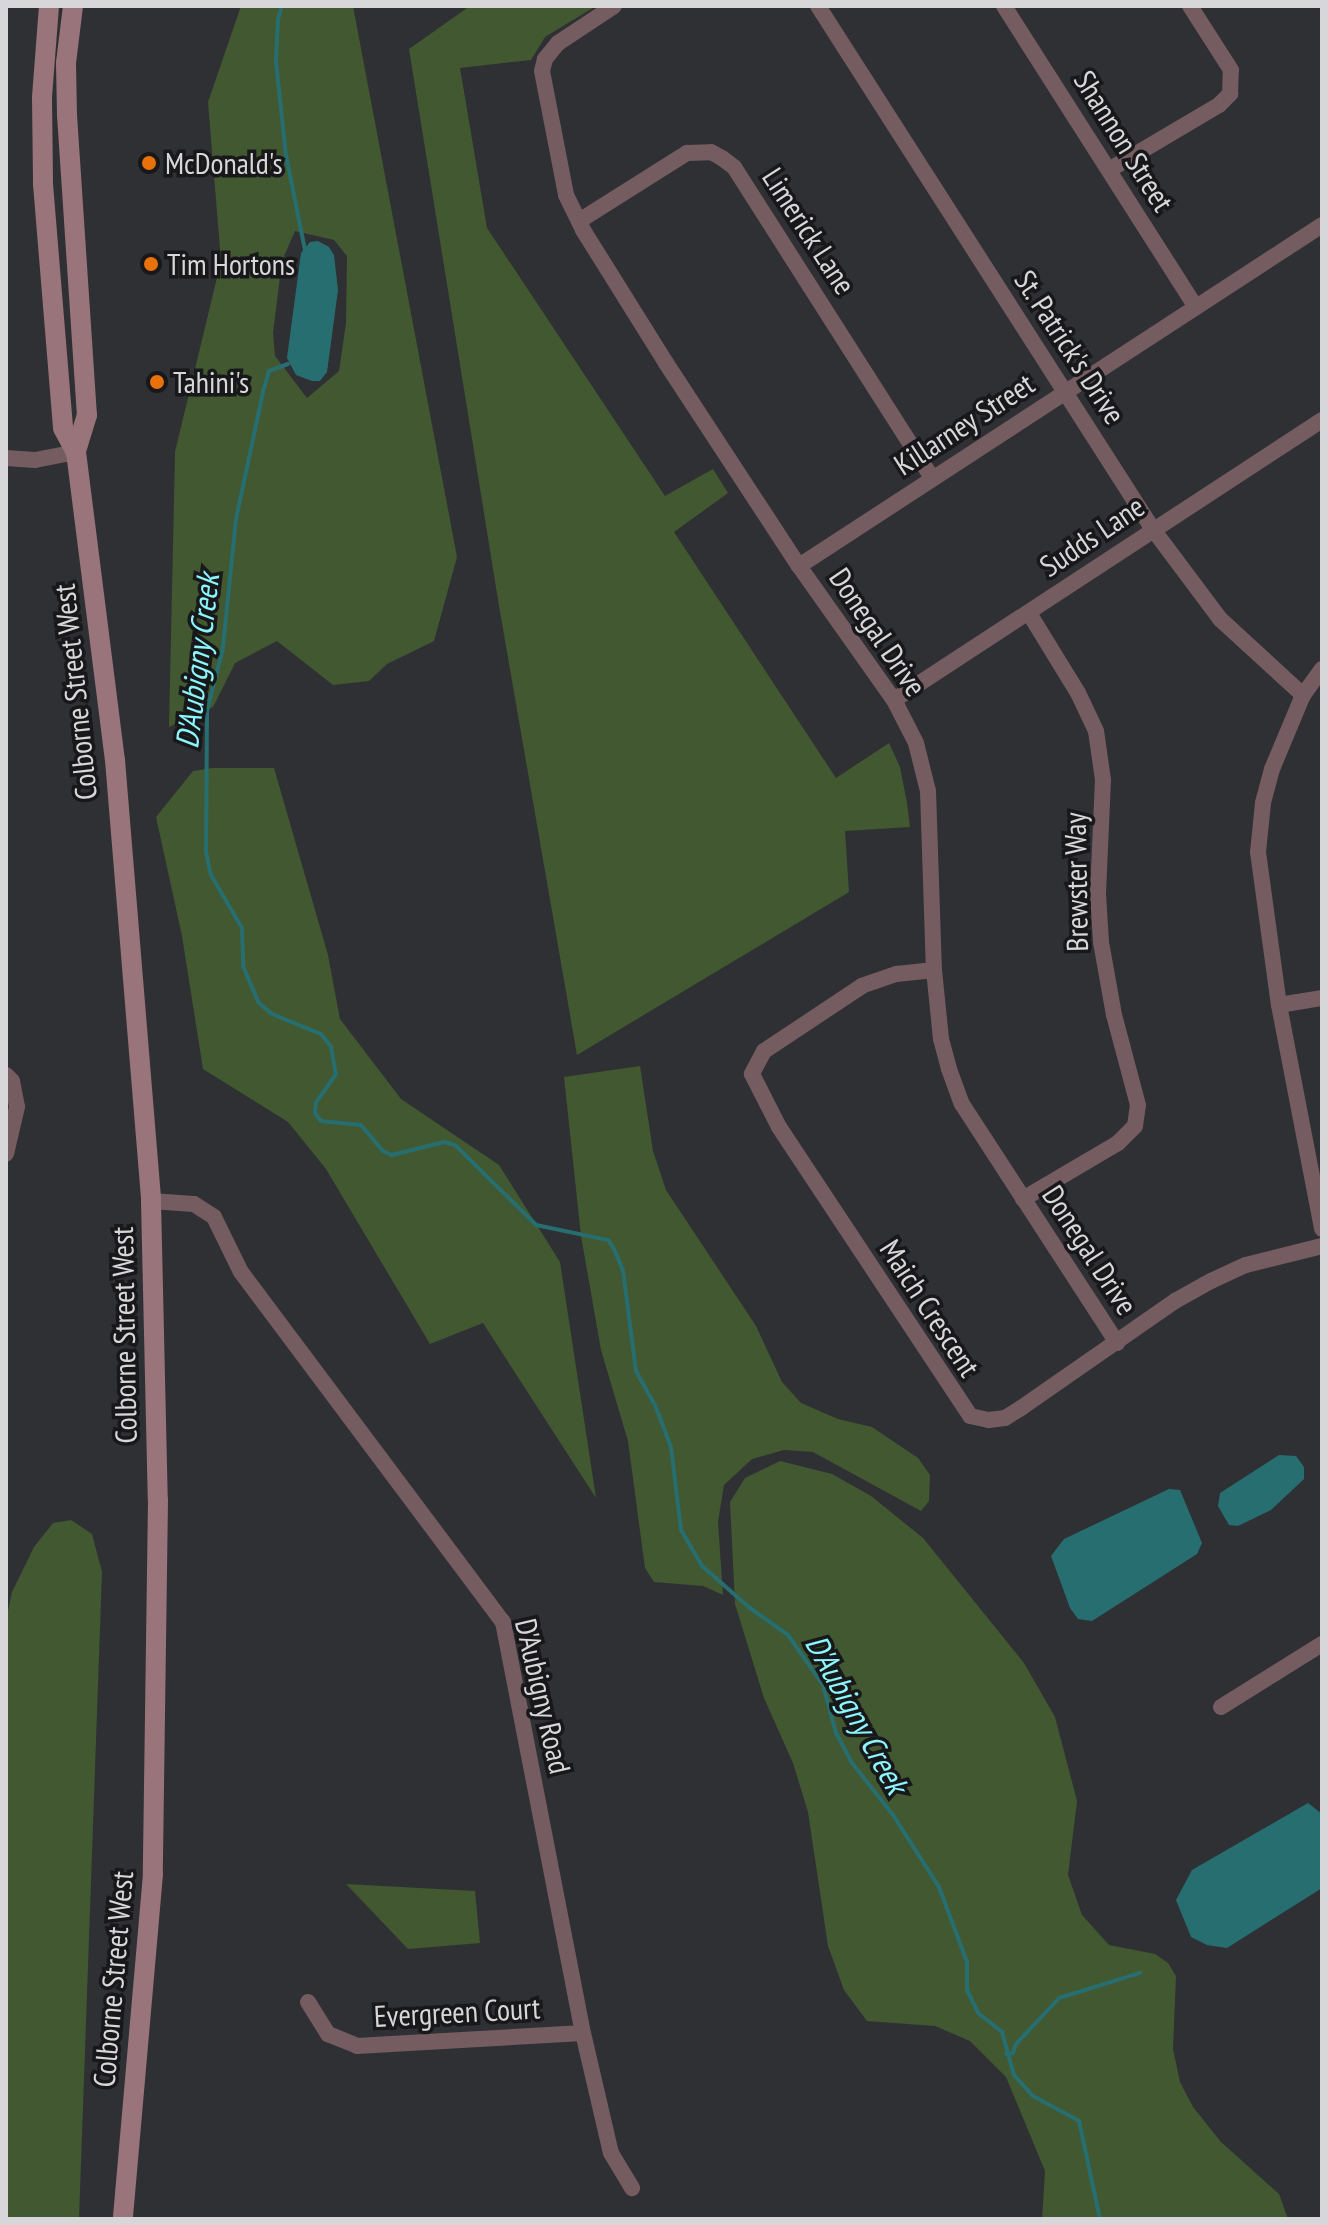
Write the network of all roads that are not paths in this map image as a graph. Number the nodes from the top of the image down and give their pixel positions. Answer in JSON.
{"nodes":[{"id":1,"x":49,"y":6,"type":"edge"},
{"id":2,"x":73,"y":6,"type":"edge"},
{"id":3,"x":614,"y":6,"type":"edge"},
{"id":4,"x":818,"y":6,"type":"edge"},
{"id":5,"x":1004,"y":6,"type":"edge"},
{"id":6,"x":1190,"y":6,"type":"edge"},
{"id":7,"x":1109,"y":170,"type":"junction"},
{"id":8,"x":579,"y":221,"type":"junction"},
{"id":9,"x":1322,"y":225,"type":"edge"},
{"id":10,"x":1195,"y":306,"type":"junction"},
{"id":11,"x":1065,"y":392,"type":"junction"},
{"id":12,"x":1322,"y":420,"type":"edge"},
{"id":13,"x":76,"y":452,"type":"junction"},
{"id":14,"x":6,"y":458,"type":"edge"},
{"id":15,"x":932,"y":478,"type":"junction"},
{"id":16,"x":1152,"y":528,"type":"junction"},
{"id":17,"x":799,"y":566,"type":"junction"},
{"id":18,"x":1029,"y":613,"type":"junction"},
{"id":19,"x":1322,"y":669,"type":"edge"},
{"id":20,"x":1303,"y":695,"type":"junction"},
{"id":21,"x":894,"y":700,"type":"junction"},
{"id":22,"x":934,"y":970,"type":"junction"},
{"id":23,"x":1322,"y":998,"type":"edge"},
{"id":24,"x":1279,"y":1005,"type":"junction"},
{"id":25,"x":6,"y":1075,"type":"edge"},
{"id":26,"x":6,"y":1154,"type":"edge"},
{"id":27,"x":1023,"y":1199,"type":"junction"},
{"id":28,"x":151,"y":1201,"type":"junction"},
{"id":29,"x":1322,"y":1229,"type":"edge"},
{"id":30,"x":1322,"y":1246,"type":"edge"},
{"id":31,"x":1117,"y":1343,"type":"junction"},
{"id":32,"x":1322,"y":1644,"type":"edge"},
{"id":33,"x":1221,"y":1707,"type":"dead end"},
{"id":34,"x":308,"y":2002,"type":"dead end"},
{"id":35,"x":583,"y":2033,"type":"junction"},
{"id":36,"x":632,"y":2188,"type":"dead end"},
{"id":37,"x":123,"y":2219,"type":"edge"}],
"edges":[{"from":1,"to":13,"type":"main road","name":"Colborne Street West"},
{"from":2,"to":13,"type":"main road","name":"Colborne Street West"},
{"from":3,"to":8,"type":"street","name":"Donegal Drive"},
{"from":4,"to":11,"type":"street","name":"St. Patrick's Drive"},
{"from":5,"to":7,"type":"street","name":"Shannon Street"},
{"from":6,"to":7,"type":"street"},
{"from":7,"to":10,"type":"street","name":"Shannon Street"},
{"from":8,"to":15,"type":"street","name":"Limerick Lane"},
{"from":8,"to":17,"type":"street","name":"Donegal Drive"},
{"from":9,"to":10,"type":"street","name":"Killarney Street"},
{"from":10,"to":11,"type":"street","name":"Killarney Street"},
{"from":11,"to":15,"type":"street","name":"Killarney Street"},
{"from":11,"to":16,"type":"street","name":"St. Patrick's Drive"},
{"from":12,"to":16,"type":"street","name":"Sudds Lane"},
{"from":13,"to":14,"type":"street"},
{"from":13,"to":28,"type":"main road","name":"Colborne Street West"},
{"from":15,"to":17,"type":"street","name":"Killarney Street"},
{"from":16,"to":18,"type":"street","name":"Sudds Lane"},
{"from":16,"to":20,"type":"street","name":"St. Patrick's Drive"},
{"from":17,"to":21,"type":"street","name":"Donegal Drive"},
{"from":18,"to":21,"type":"street","name":"Sudds Lane"},
{"from":18,"to":27,"type":"street","name":"Brewster Way"},
{"from":19,"to":20,"type":"street"},
{"from":20,"to":24,"type":"street"},
{"from":21,"to":22,"type":"street","name":"Donegal Drive"},
{"from":22,"to":27,"type":"street","name":"Donegal Drive"},
{"from":22,"to":31,"type":"street","name":"Maich Crescent"},
{"from":23,"to":24,"type":"street"},
{"from":24,"to":29,"type":"street"},
{"from":25,"to":26,"type":"street"},
{"from":27,"to":31,"type":"street","name":"Donegal Drive"},
{"from":28,"to":35,"type":"street","name":"D'Aubigny Road"},
{"from":28,"to":37,"type":"main road","name":"Colborne Street West"},
{"from":30,"to":31,"type":"street","name":"Maich Crescent"},
{"from":32,"to":33,"type":"street"},
{"from":34,"to":35,"type":"street","name":"Evergreen Court"},
{"from":35,"to":36,"type":"street","name":"D'Aubigny Road"}]}
